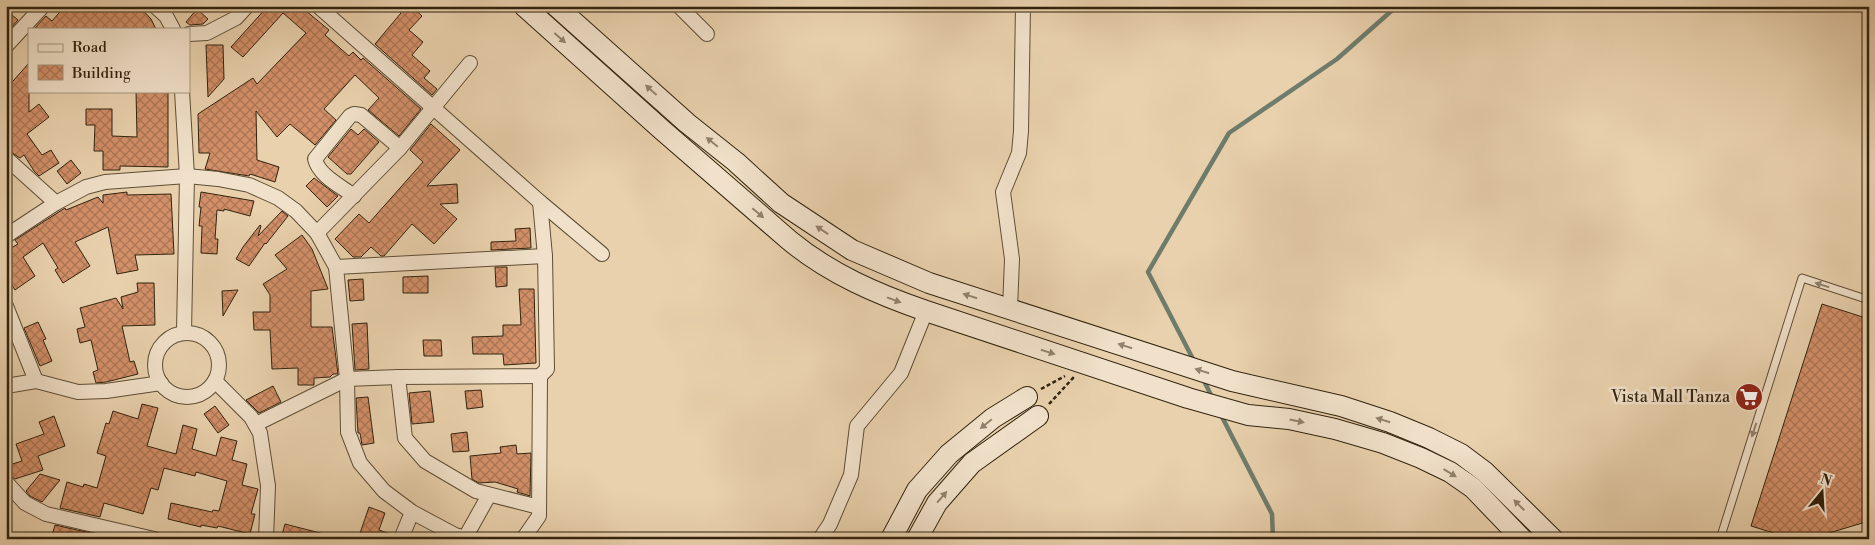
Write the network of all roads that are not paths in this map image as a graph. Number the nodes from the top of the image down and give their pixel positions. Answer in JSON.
{"nodes":[{"id":1,"x":43,"y":6,"type":"edge"},
{"id":2,"x":155,"y":6,"type":"edge"},
{"id":3,"x":247,"y":6,"type":"edge"},
{"id":4,"x":318,"y":6,"type":"edge"},
{"id":5,"x":524,"y":6,"type":"edge"},
{"id":6,"x":556,"y":6,"type":"edge"},
{"id":7,"x":679,"y":6,"type":"edge"},
{"id":8,"x":1023,"y":6,"type":"edge"},
{"id":9,"x":172,"y":28,"type":"edge"},
{"id":10,"x":190,"y":34,"type":"edge"},
{"id":11,"x":707,"y":34,"type":"dead end"},
{"id":12,"x":6,"y":46,"type":"edge"},
{"id":13,"x":470,"y":63,"type":"dead end"},
{"id":14,"x":182,"y":92,"type":"edge"},
{"id":15,"x":434,"y":109,"type":"junction"},
{"id":16,"x":400,"y":148,"type":"junction"},
{"id":17,"x":6,"y":158,"type":"edge"},
{"id":18,"x":187,"y":176,"type":"junction"},
{"id":19,"x":354,"y":196,"type":"junction"},
{"id":20,"x":540,"y":202,"type":"junction"},
{"id":21,"x":56,"y":203,"type":"junction"},
{"id":22,"x":317,"y":233,"type":"junction"},
{"id":23,"x":6,"y":236,"type":"edge"},
{"id":24,"x":602,"y":254,"type":"dead end"},
{"id":25,"x":545,"y":256,"type":"junction"},
{"id":26,"x":336,"y":267,"type":"junction"},
{"id":27,"x":1869,"y":300,"type":"edge"},
{"id":28,"x":6,"y":306,"type":"edge"},
{"id":29,"x":1010,"y":309,"type":"junction"},
{"id":30,"x":926,"y":312,"type":"junction"},
{"id":31,"x":184,"y":333,"type":"junction"},
{"id":32,"x":540,"y":376,"type":"junction"},
{"id":33,"x":398,"y":377,"type":"junction"},
{"id":34,"x":347,"y":379,"type":"junction"},
{"id":35,"x":36,"y":381,"type":"junction"},
{"id":36,"x":215,"y":381,"type":"junction"},
{"id":37,"x":161,"y":383,"type":"junction"},
{"id":38,"x":6,"y":386,"type":"edge"},
{"id":39,"x":1027,"y":397,"type":"road end"},
{"id":40,"x":1038,"y":416,"type":"road end"},
{"id":41,"x":256,"y":424,"type":"junction"},
{"id":42,"x":7,"y":486,"type":"edge"},
{"id":43,"x":489,"y":495,"type":"junction"},
{"id":44,"x":539,"y":507,"type":"junction"},
{"id":45,"x":412,"y":512,"type":"junction"},
{"id":46,"x":1545,"y":536,"type":"edge"},
{"id":47,"x":1869,"y":536,"type":"edge"},
{"id":48,"x":151,"y":538,"type":"edge"},
{"id":49,"x":460,"y":538,"type":"edge"},
{"id":50,"x":266,"y":539,"type":"edge"},
{"id":51,"x":401,"y":539,"type":"edge"},
{"id":52,"x":523,"y":539,"type":"edge"},
{"id":53,"x":820,"y":539,"type":"edge"},
{"id":54,"x":891,"y":539,"type":"edge"},
{"id":55,"x":917,"y":539,"type":"edge"},
{"id":56,"x":1522,"y":539,"type":"edge"},
{"id":57,"x":1732,"y":539,"type":"edge"},
{"id":58,"x":1858,"y":539,"type":"edge"}],
"edges":[{"from":1,"to":12,"type":"street"},
{"from":2,"to":9,"type":"street"},
{"from":3,"to":10,"type":"street"},
{"from":4,"to":15,"type":"street"},
{"from":5,"to":30,"type":"street","one_way":true},
{"from":29,"to":6,"type":"street","one_way":true},
{"from":7,"to":11,"type":"street"},
{"from":8,"to":29,"type":"street"},
{"from":13,"to":15,"type":"street"},
{"from":14,"to":18,"type":"street"},
{"from":15,"to":16,"type":"street"},
{"from":15,"to":20,"type":"street"},
{"from":16,"to":19,"type":"street"},
{"from":16,"to":19,"type":"street"},
{"from":17,"to":21,"type":"street"},
{"from":18,"to":21,"type":"street"},
{"from":18,"to":22,"type":"street"},
{"from":18,"to":31,"type":"street"},
{"from":19,"to":22,"type":"street"},
{"from":20,"to":24,"type":"street"},
{"from":20,"to":25,"type":"street"},
{"from":21,"to":23,"type":"street"},
{"from":22,"to":26,"type":"street"},
{"from":25,"to":26,"type":"street"},
{"from":25,"to":32,"type":"street"},
{"from":26,"to":34,"type":"street"},
{"from":27,"to":57,"type":"lane","one_way":true},
{"from":28,"to":35,"type":"street"},
{"from":46,"to":29,"type":"street","one_way":true},
{"from":30,"to":53,"type":"street"},
{"from":30,"to":56,"type":"street","one_way":true},
{"from":31,"to":36,"type":"street"},
{"from":31,"to":37,"type":"street"},
{"from":32,"to":33,"type":"street"},
{"from":32,"to":44,"type":"street"},
{"from":33,"to":34,"type":"street"},
{"from":33,"to":43,"type":"street"},
{"from":34,"to":41,"type":"street"},
{"from":34,"to":45,"type":"street"},
{"from":35,"to":37,"type":"street"},
{"from":35,"to":38,"type":"street"},
{"from":36,"to":37,"type":"street"},
{"from":36,"to":41,"type":"street"},
{"from":39,"to":54,"type":"street","one_way":true},
{"from":55,"to":40,"type":"street","one_way":true},
{"from":41,"to":50,"type":"street"},
{"from":42,"to":48,"type":"street"},
{"from":43,"to":44,"type":"street"},
{"from":43,"to":49,"type":"street"},
{"from":44,"to":52,"type":"street"},
{"from":45,"to":49,"type":"street"},
{"from":45,"to":51,"type":"street"},
{"from":47,"to":58,"type":"lane"}]}
